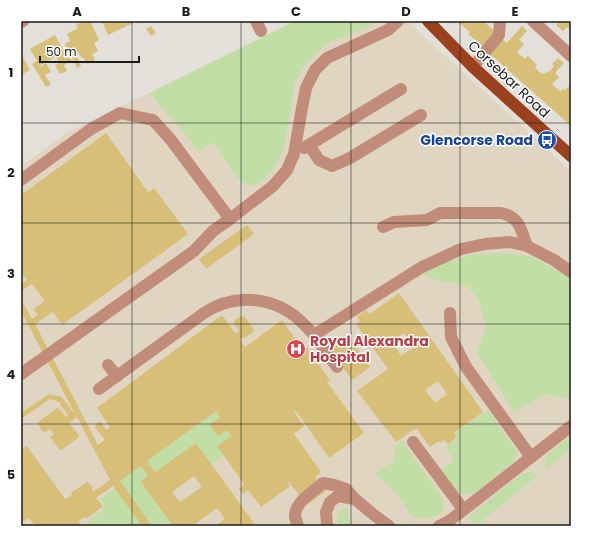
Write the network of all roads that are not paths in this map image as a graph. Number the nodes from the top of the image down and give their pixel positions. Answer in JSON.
{"nodes":[{"id":1,"x":398,"y":21,"type":"edge"},
{"id":2,"x":428,"y":21,"type":"edge"},
{"id":3,"x":500,"y":21,"type":"edge"},
{"id":4,"x":532,"y":21,"type":"edge"},
{"id":5,"x":571,"y":56,"type":"edge"},
{"id":6,"x":473,"y":67,"type":"junction"},
{"id":7,"x":401,"y":90,"type":"dead end"},
{"id":8,"x":421,"y":116,"type":"dead end"},
{"id":9,"x":309,"y":144,"type":"junction"},
{"id":10,"x":294,"y":154,"type":"junction"},
{"id":11,"x":571,"y":156,"type":"edge"},
{"id":12,"x":21,"y":180,"type":"edge"},
{"id":13,"x":230,"y":219,"type":"junction"},
{"id":14,"x":383,"y":227,"type":"dead end"},
{"id":15,"x":527,"y":246,"type":"junction"},
{"id":16,"x":571,"y":272,"type":"edge"},
{"id":17,"x":450,"y":312,"type":"dead end"},
{"id":18,"x":314,"y":335,"type":"junction"},
{"id":19,"x":108,"y":365,"type":"dead end"},
{"id":20,"x":337,"y":367,"type":"dead end"},
{"id":21,"x":21,"y":374,"type":"edge"},
{"id":22,"x":117,"y":376,"type":"junction"},
{"id":23,"x":99,"y":389,"type":"dead end"},
{"id":24,"x":571,"y":426,"type":"edge"},
{"id":25,"x":413,"y":442,"type":"dead end"},
{"id":26,"x":531,"y":457,"type":"junction"},
{"id":27,"x":355,"y":499,"type":"junction"},
{"id":28,"x":463,"y":510,"type":"junction"},
{"id":29,"x":446,"y":524,"type":"edge"},
{"id":30,"x":298,"y":526,"type":"edge"},
{"id":31,"x":328,"y":526,"type":"edge"},
{"id":32,"x":389,"y":526,"type":"edge"}],
"edges":[{"from":1,"to":10,"type":"lane"},
{"from":2,"to":6,"type":"main road","name":"Corsebar Road"},
{"from":3,"to":6,"type":"lane"},
{"from":4,"to":5,"type":"lane"},
{"from":6,"to":11,"type":"main road","name":"Corsebar Road"},
{"from":7,"to":9,"type":"lane"},
{"from":8,"to":9,"type":"lane"},
{"from":9,"to":10,"type":"lane"},
{"from":10,"to":13,"type":"lane"},
{"from":12,"to":13,"type":"lane"},
{"from":13,"to":21,"type":"lane"},
{"from":14,"to":15,"type":"lane"},
{"from":15,"to":16,"type":"lane"},
{"from":15,"to":18,"type":"lane"},
{"from":17,"to":26,"type":"lane"},
{"from":18,"to":20,"type":"lane"},
{"from":18,"to":22,"type":"lane"},
{"from":19,"to":22,"type":"lane"},
{"from":22,"to":23,"type":"lane"},
{"from":24,"to":26,"type":"lane"},
{"from":25,"to":28,"type":"lane"},
{"from":26,"to":28,"type":"lane"},
{"from":27,"to":30,"type":"lane"},
{"from":27,"to":31,"type":"lane"},
{"from":27,"to":32,"type":"lane"},
{"from":28,"to":29,"type":"lane"}]}
